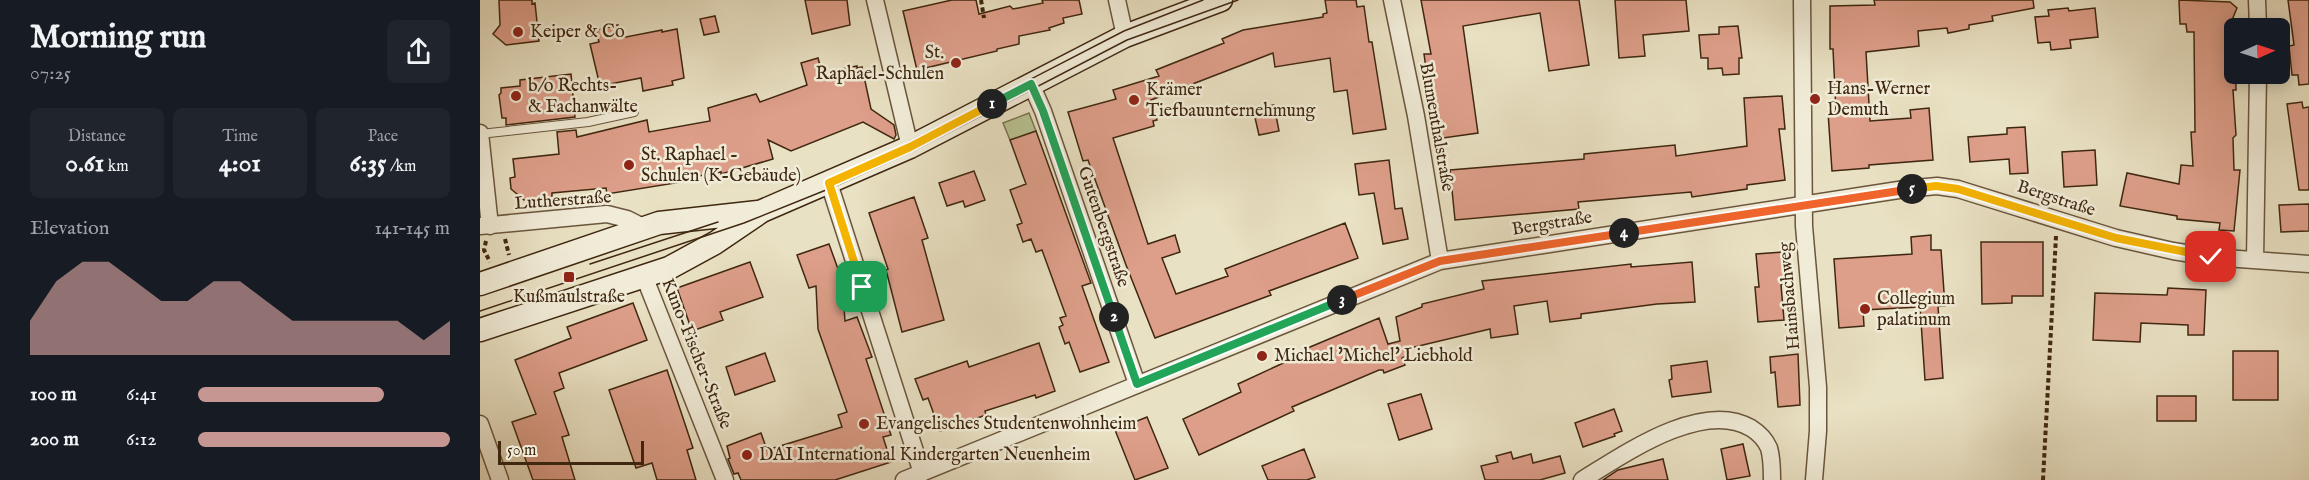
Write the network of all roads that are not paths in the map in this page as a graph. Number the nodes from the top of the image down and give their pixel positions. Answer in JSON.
{"nodes":[{"id":1,"x":875,"y":0,"type":"edge"},
{"id":2,"x":1116,"y":0,"type":"edge"},
{"id":3,"x":1221,"y":0,"type":"edge"},
{"id":4,"x":1392,"y":0,"type":"edge"},
{"id":5,"x":1802,"y":0,"type":"edge"},
{"id":6,"x":2257,"y":0,"type":"edge"},
{"id":7,"x":2258,"y":18,"type":"edge"},
{"id":8,"x":1125,"y":36,"type":"junction"},
{"id":9,"x":1031,"y":84,"type":"junction"},
{"id":10,"x":2258,"y":84,"type":"edge"},
{"id":11,"x":634,"y":112,"type":"dead end"},
{"id":12,"x":480,"y":133,"type":"edge"},
{"id":13,"x":910,"y":147,"type":"junction"},
{"id":14,"x":829,"y":183,"type":"junction"},
{"id":15,"x":1803,"y":206,"type":"junction"},
{"id":16,"x":762,"y":211,"type":"junction"},
{"id":17,"x":490,"y":226,"type":"edge"},
{"id":18,"x":645,"y":228,"type":"junction"},
{"id":19,"x":2255,"y":260,"type":"junction"},
{"id":20,"x":1440,"y":261,"type":"junction"},
{"id":21,"x":2309,"y":264,"type":"edge"},
{"id":22,"x":644,"y":276,"type":"junction"},
{"id":23,"x":487,"y":277,"type":"edge"},
{"id":24,"x":480,"y":330,"type":"edge"},
{"id":25,"x":1137,"y":384,"type":"junction"},
{"id":26,"x":480,"y":424,"type":"edge"},
{"id":27,"x":922,"y":473,"type":"junction"},
{"id":28,"x":500,"y":480,"type":"edge"},
{"id":29,"x":725,"y":480,"type":"edge"},
{"id":30,"x":904,"y":480,"type":"edge"},
{"id":31,"x":1581,"y":480,"type":"edge"},
{"id":32,"x":1772,"y":480,"type":"edge"},
{"id":33,"x":1814,"y":480,"type":"edge"}],
"edges":[{"from":1,"to":13,"type":"street"},
{"from":2,"to":8,"type":"street"},
{"from":3,"to":8,"type":"main road"},
{"from":4,"to":20,"type":"street","name":"Blumenthalstraße"},
{"from":5,"to":15,"type":"street","name":"Hainsbachweg"},
{"from":6,"to":7,"type":"street"},
{"from":8,"to":9,"type":"main road"},
{"from":9,"to":13,"type":"main road"},
{"from":9,"to":25,"type":"street","name":"Gutenbergstraße"},
{"from":10,"to":19,"type":"street"},
{"from":11,"to":12,"type":"lane"},
{"from":12,"to":17,"type":"street"},
{"from":13,"to":14,"type":"main road"},
{"from":14,"to":16,"type":"main road"},
{"from":14,"to":27,"type":"street"},
{"from":15,"to":19,"type":"street","name":"Bergstraße"},
{"from":15,"to":20,"type":"street","name":"Bergstraße"},
{"from":15,"to":33,"type":"street","name":"Hainsbachweg"},
{"from":16,"to":18,"type":"main road"},
{"from":16,"to":22,"type":"main road"},
{"from":17,"to":18,"type":"street","name":"Lutherstraße"},
{"from":18,"to":23,"type":"main road"},
{"from":19,"to":21,"type":"street","name":"Bergstraße"},
{"from":20,"to":25,"type":"street","name":"Bergstraße"},
{"from":22,"to":24,"type":"main road"},
{"from":22,"to":29,"type":"street","name":"Kuno-Fischer-Straße"},
{"from":25,"to":27,"type":"street","name":"Bergstraße"},
{"from":26,"to":28,"type":"street"},
{"from":27,"to":30,"type":"street","name":"Bergstraße"},
{"from":31,"to":32,"type":"street"}]}
